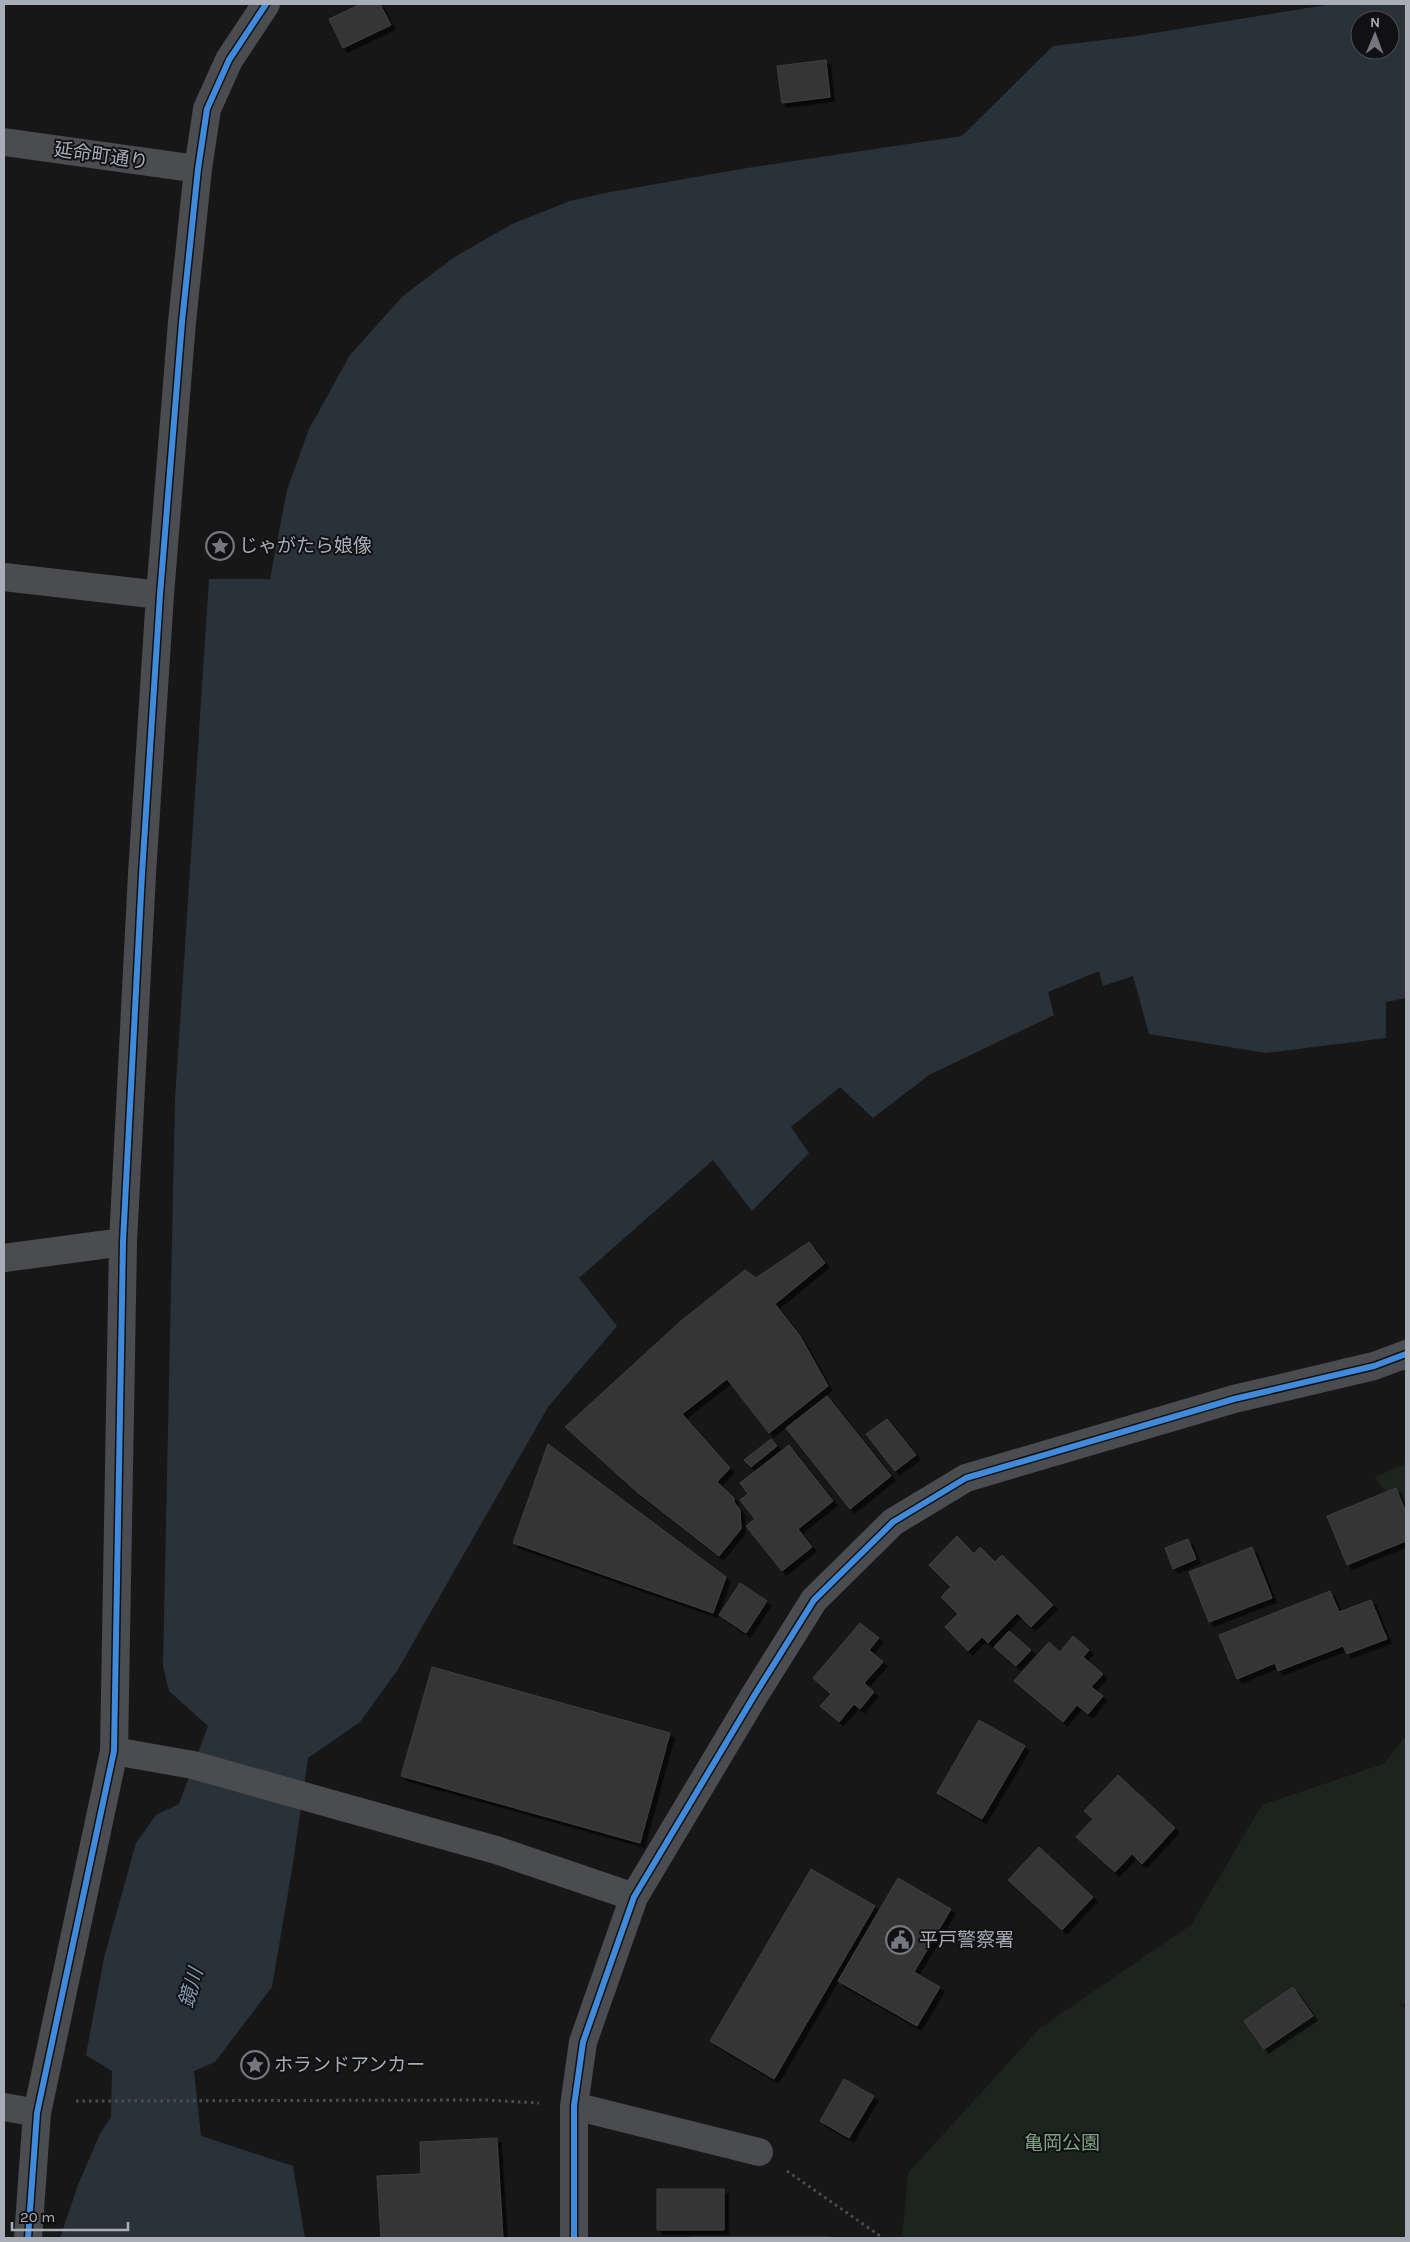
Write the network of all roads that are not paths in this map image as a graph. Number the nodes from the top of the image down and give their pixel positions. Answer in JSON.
{"nodes":[{"id":1,"x":264,"y":4,"type":"edge"},
{"id":2,"x":4,"y":142,"type":"edge"},
{"id":3,"x":198,"y":169,"type":"junction"},
{"id":4,"x":4,"y":577,"type":"edge"},
{"id":5,"x":160,"y":595,"type":"junction"},
{"id":6,"x":123,"y":1242,"type":"junction"},
{"id":7,"x":4,"y":1258,"type":"edge"},
{"id":8,"x":1406,"y":1354,"type":"edge"},
{"id":9,"x":114,"y":1751,"type":"junction"},
{"id":10,"x":634,"y":1897,"type":"junction"},
{"id":11,"x":574,"y":2106,"type":"junction"},
{"id":12,"x":4,"y":2107,"type":"edge"},
{"id":13,"x":37,"y":2113,"type":"junction"},
{"id":14,"x":759,"y":2152,"type":"road end"},
{"id":15,"x":28,"y":2238,"type":"edge"},
{"id":16,"x":574,"y":2238,"type":"edge"}],
"edges":[{"from":1,"to":3,"type":"street"},
{"from":2,"to":3,"type":"street","name":"延命町通り"},
{"from":3,"to":5,"type":"street"},
{"from":4,"to":5,"type":"street"},
{"from":5,"to":6,"type":"street"},
{"from":6,"to":7,"type":"street"},
{"from":6,"to":9,"type":"street"},
{"from":8,"to":10,"type":"street"},
{"from":9,"to":10,"type":"street"},
{"from":9,"to":13,"type":"street"},
{"from":10,"to":11,"type":"street"},
{"from":11,"to":14,"type":"street"},
{"from":11,"to":16,"type":"street"},
{"from":12,"to":13,"type":"street"},
{"from":13,"to":15,"type":"street"}]}
